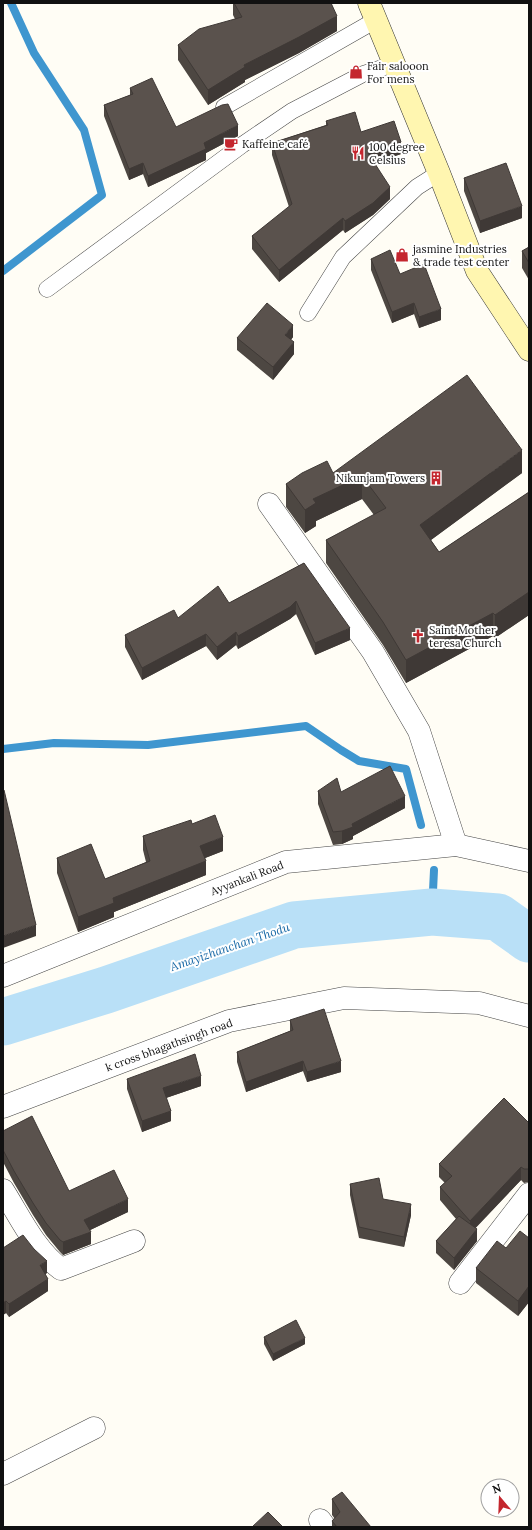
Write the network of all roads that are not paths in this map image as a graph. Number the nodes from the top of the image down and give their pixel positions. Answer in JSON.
{"nodes":[{"id":1,"x":372,"y":11,"type":"edge"},
{"id":2,"x":394,"y":64,"type":"junction"},
{"id":3,"x":224,"y":107,"type":"edge"},
{"id":4,"x":439,"y":173,"type":"junction"},
{"id":5,"x":47,"y":289,"type":"dead end"},
{"id":6,"x":308,"y":314,"type":"dead end"},
{"id":7,"x":529,"y":350,"type":"edge"},
{"id":8,"x":269,"y":504,"type":"dead end"},
{"id":9,"x":456,"y":845,"type":"junction"},
{"id":10,"x":529,"y":861,"type":"edge"},
{"id":11,"x":3,"y":976,"type":"edge"},
{"id":12,"x":529,"y":1016,"type":"edge"},
{"id":13,"x":3,"y":1106,"type":"edge"},
{"id":14,"x":3,"y":1190,"type":"edge"},
{"id":15,"x":529,"y":1194,"type":"edge"},
{"id":16,"x":134,"y":1241,"type":"dead end"},
{"id":17,"x":460,"y":1283,"type":"dead end"},
{"id":18,"x":94,"y":1428,"type":"dead end"},
{"id":19,"x":3,"y":1474,"type":"edge"}],
"edges":[{"from":1,"to":2,"type":"main road"},
{"from":1,"to":3,"type":"lane"},
{"from":2,"to":4,"type":"main road"},
{"from":2,"to":5,"type":"lane"},
{"from":4,"to":6,"type":"lane"},
{"from":4,"to":7,"type":"main road"},
{"from":8,"to":9,"type":"street"},
{"from":9,"to":10,"type":"street","name":"Ayyankali Road"},
{"from":9,"to":11,"type":"street","name":"Ayyankali Road"},
{"from":12,"to":13,"type":"street","name":"k cross bhagathsingh road"},
{"from":14,"to":16,"type":"street"},
{"from":15,"to":17,"type":"street"},
{"from":18,"to":19,"type":"street"}]}
